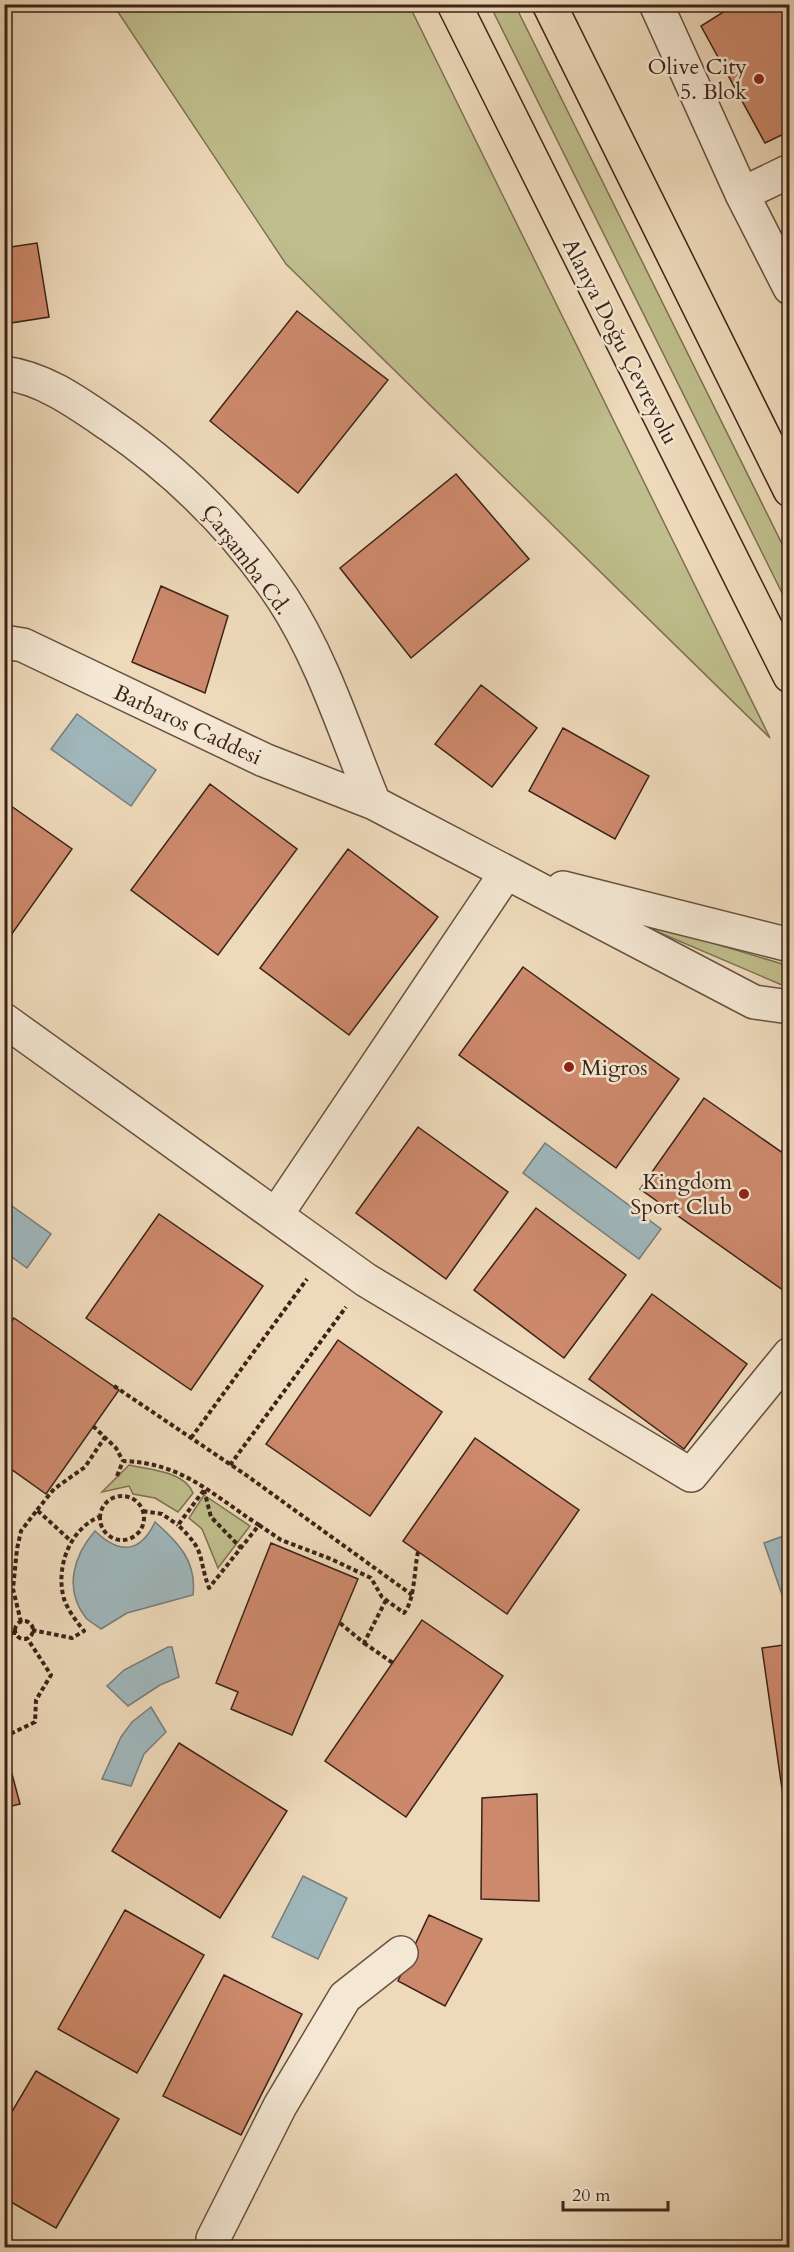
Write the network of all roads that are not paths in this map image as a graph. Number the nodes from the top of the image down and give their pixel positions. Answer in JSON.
{"nodes":[{"id":1,"x":454,"y":4,"type":"edge"},
{"id":2,"x":549,"y":4,"type":"edge"},
{"id":3,"x":656,"y":4,"type":"edge"},
{"id":4,"x":789,"y":171,"type":"edge"},
{"id":5,"x":742,"y":194,"type":"junction"},
{"id":6,"x":789,"y":288,"type":"edge"},
{"id":7,"x":4,"y":374,"type":"edge"},
{"id":8,"x":789,"y":490,"type":"edge"},
{"id":9,"x":4,"y":642,"type":"edge"},
{"id":10,"x":789,"y":676,"type":"edge"},
{"id":11,"x":374,"y":803,"type":"junction"},
{"id":12,"x":506,"y":873,"type":"junction"},
{"id":13,"x":789,"y":922,"type":"edge"},
{"id":14,"x":756,"y":938,"type":"junction"},
{"id":15,"x":789,"y":945,"type":"edge"},
{"id":16,"x":754,"y":1002,"type":"junction"},
{"id":17,"x":789,"y":1007,"type":"edge"},
{"id":18,"x":4,"y":1020,"type":"edge"},
{"id":19,"x":789,"y":1026,"type":"edge"},
{"id":20,"x":276,"y":1215,"type":"junction"},
{"id":21,"x":789,"y":1354,"type":"edge"},
{"id":22,"x":401,"y":1953,"type":"dead end"},
{"id":23,"x":213,"y":2247,"type":"edge"}],
"edges":[{"from":1,"to":10,"type":"highway","name":"Alanya Doğu Çevreyolu"},
{"from":2,"to":8,"type":"highway"},
{"from":3,"to":5,"type":"street"},
{"from":4,"to":5,"type":"street"},
{"from":5,"to":6,"type":"street"},
{"from":7,"to":11,"type":"street","name":"Çarşamba Cd."},
{"from":9,"to":11,"type":"street","name":"Barbaros Caddesi"},
{"from":11,"to":12,"type":"street","name":"Barbaros Caddesi"},
{"from":12,"to":14,"type":"street"},
{"from":12,"to":16,"type":"street"},
{"from":12,"to":20,"type":"street"},
{"from":13,"to":14,"type":"street"},
{"from":14,"to":15,"type":"street"},
{"from":16,"to":17,"type":"street"},
{"from":16,"to":19,"type":"street"},
{"from":18,"to":20,"type":"street"},
{"from":20,"to":21,"type":"street"},
{"from":22,"to":23,"type":"street"}]}
